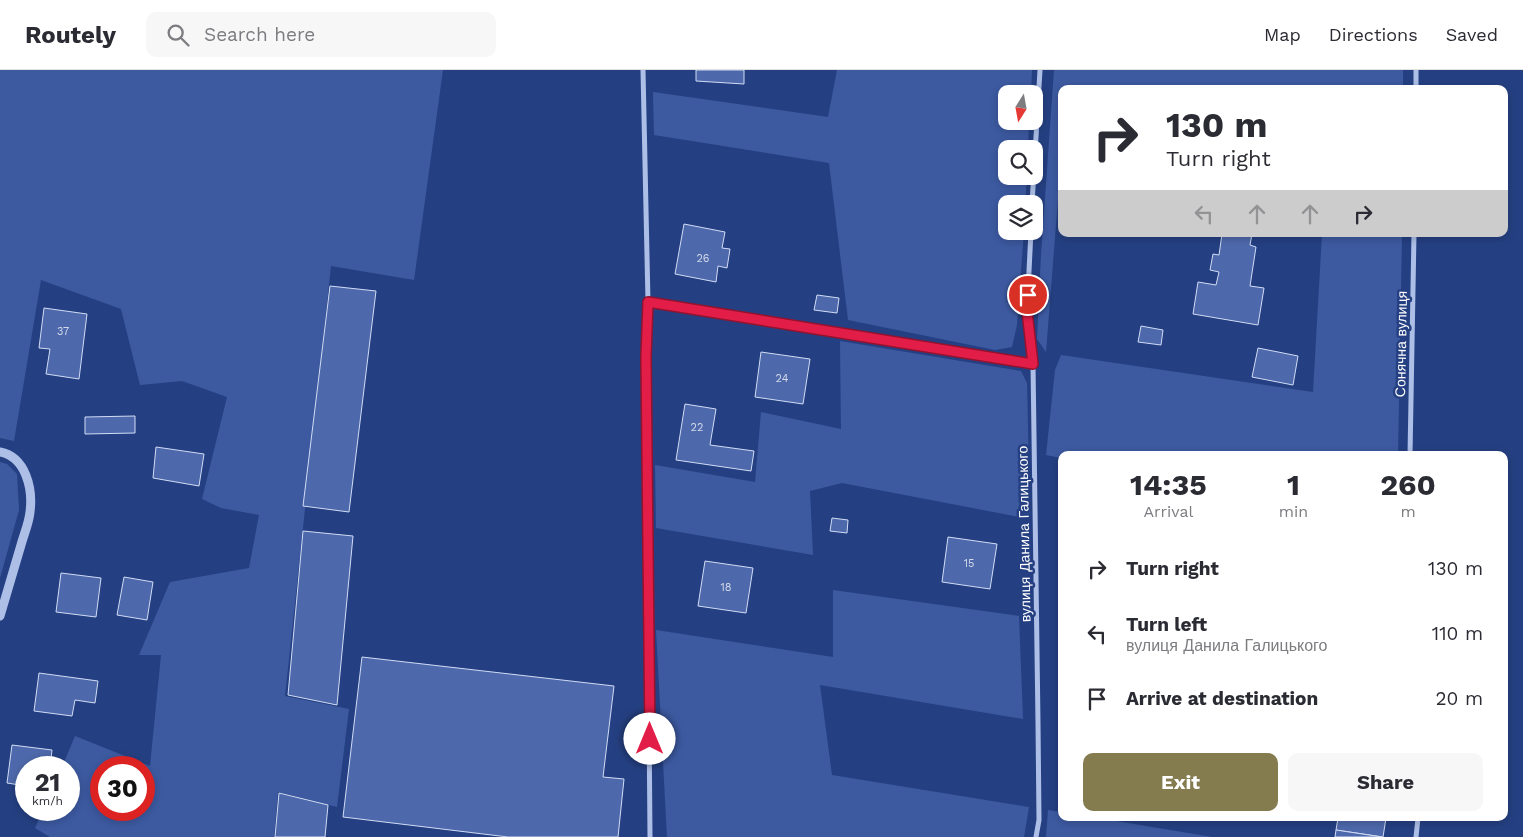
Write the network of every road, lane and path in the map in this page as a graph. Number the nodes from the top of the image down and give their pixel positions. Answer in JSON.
{"nodes":[{"id":1,"x":644,"y":70,"type":"edge"},
{"id":2,"x":1040,"y":70,"type":"edge"},
{"id":3,"x":1416,"y":70,"type":"edge"},
{"id":4,"x":1416,"y":85,"type":"edge"},
{"id":5,"x":1033,"y":195,"type":"edge"},
{"id":6,"x":1414,"y":237,"type":"edge"},
{"id":7,"x":1031,"y":240,"type":"edge"},
{"id":8,"x":648,"y":302,"type":"junction"},
{"id":9,"x":1033,"y":364,"type":"junction"},
{"id":10,"x":1410,"y":451,"type":"edge"},
{"id":11,"x":0,"y":452,"type":"edge"},
{"id":12,"x":0,"y":616,"type":"edge"},
{"id":13,"x":1418,"y":821,"type":"edge"},
{"id":14,"x":650,"y":837,"type":"edge"},
{"id":15,"x":1036,"y":837,"type":"edge"},
{"id":16,"x":1416,"y":837,"type":"edge"}],
"edges":[{"from":1,"to":8,"type":"street"},
{"from":2,"to":5,"type":"street"},
{"from":3,"to":4,"type":"street"},
{"from":6,"to":10,"type":"street","name":"Сонячна вулиця"},
{"from":7,"to":9,"type":"street","name":"вулиця Данила Галицького"},
{"from":8,"to":9,"type":"street"},
{"from":8,"to":14,"type":"street"},
{"from":9,"to":15,"type":"street","name":"вулиця Данила Галицького"},
{"from":11,"to":12,"type":"street"},
{"from":13,"to":16,"type":"street"}]}
